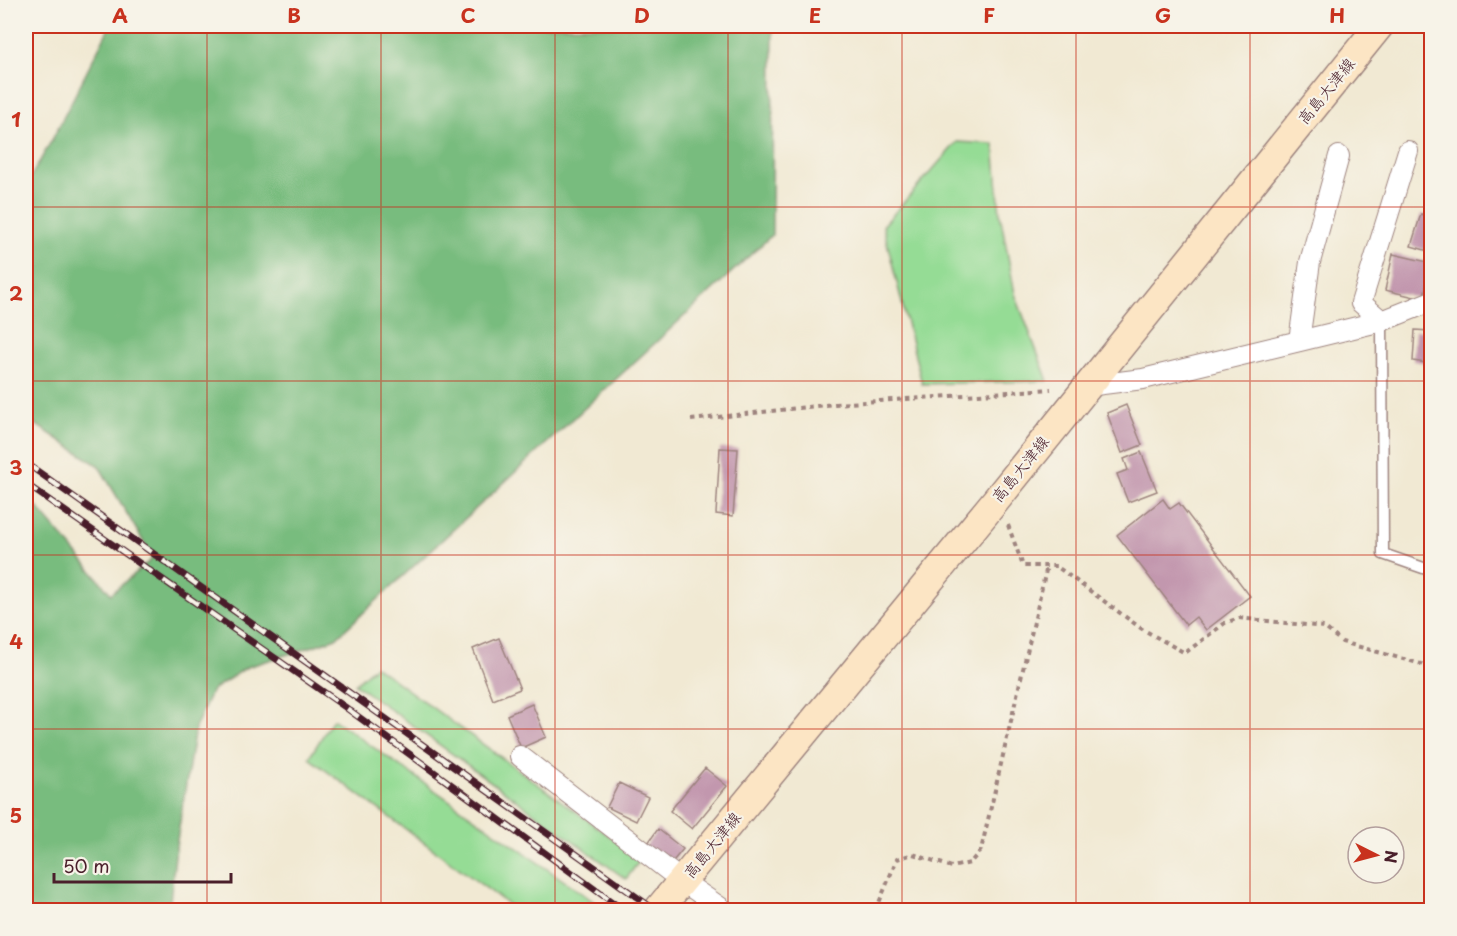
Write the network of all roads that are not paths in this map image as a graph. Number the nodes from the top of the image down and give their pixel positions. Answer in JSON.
{"nodes":[{"id":1,"x":1380,"y":26,"type":"edge"},
{"id":2,"x":1408,"y":151,"type":"dead end"},
{"id":3,"x":1339,"y":156,"type":"dead end"},
{"id":4,"x":1431,"y":301,"type":"edge"},
{"id":5,"x":1382,"y":321,"type":"junction"},
{"id":6,"x":1299,"y":341,"type":"junction"},
{"id":7,"x":1087,"y":386,"type":"junction"},
{"id":8,"x":1431,"y":571,"type":"edge"},
{"id":9,"x":520,"y":756,"type":"dead end"},
{"id":10,"x":682,"y":881,"type":"junction"},
{"id":11,"x":658,"y":910,"type":"edge"},
{"id":12,"x":724,"y":910,"type":"edge"}],
"edges":[{"from":1,"to":7,"type":"main road","name":"高島大津線"},
{"from":2,"to":5,"type":"street"},
{"from":3,"to":6,"type":"street"},
{"from":4,"to":5,"type":"street"},
{"from":5,"to":6,"type":"street"},
{"from":5,"to":8,"type":"lane"},
{"from":6,"to":7,"type":"street"},
{"from":7,"to":10,"type":"main road","name":"高島大津線"},
{"from":9,"to":10,"type":"street"},
{"from":10,"to":11,"type":"main road","name":"高島大津線"},
{"from":10,"to":12,"type":"street"}]}
